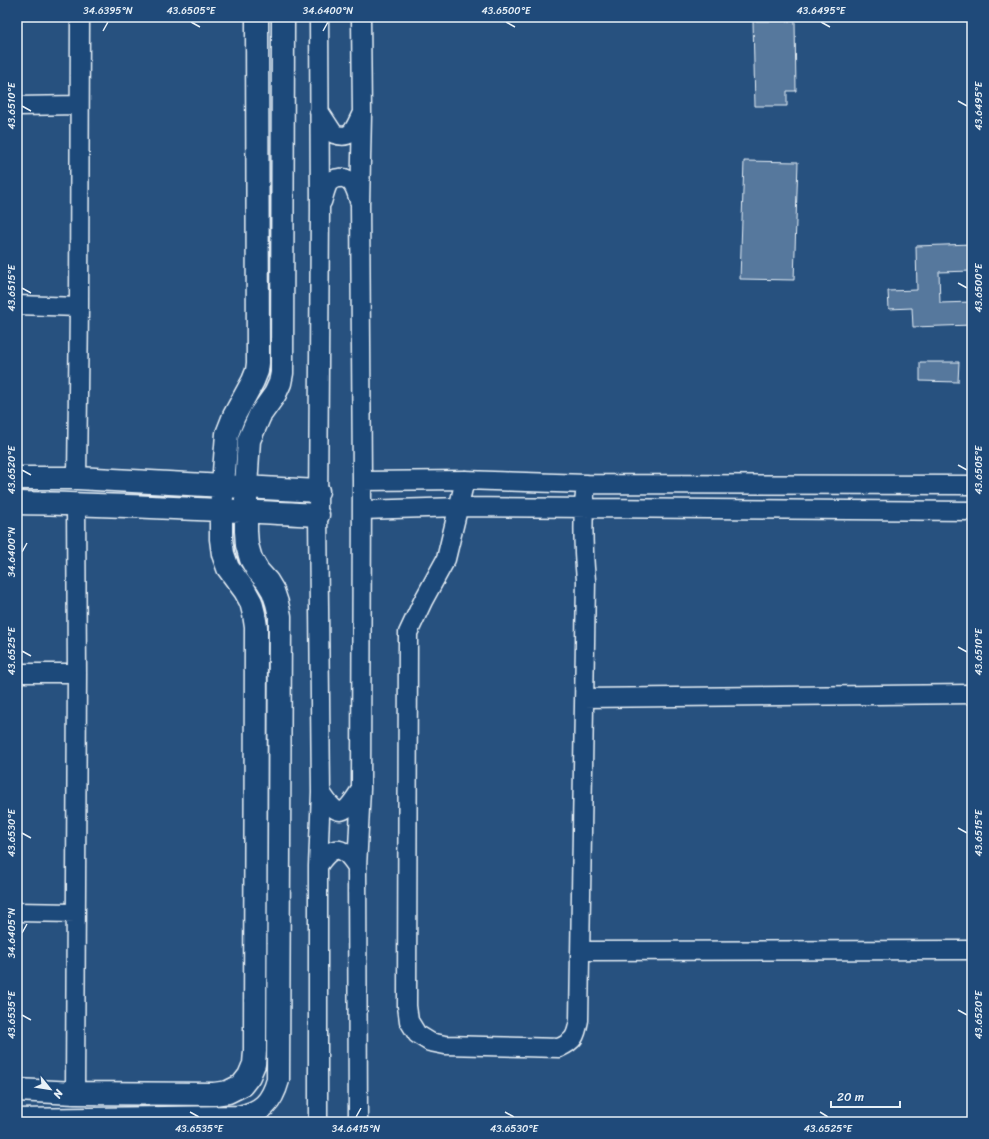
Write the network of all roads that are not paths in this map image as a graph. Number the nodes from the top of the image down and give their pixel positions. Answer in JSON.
{"nodes":[{"id":1,"x":80,"y":17,"type":"edge"},
{"id":2,"x":257,"y":17,"type":"edge"},
{"id":3,"x":283,"y":17,"type":"edge"},
{"id":4,"x":319,"y":17,"type":"edge"},
{"id":5,"x":361,"y":17,"type":"edge"},
{"id":6,"x":80,"y":105,"type":"junction"},
{"id":7,"x":17,"y":106,"type":"edge"},
{"id":8,"x":319,"y":111,"type":"junction"},
{"id":9,"x":362,"y":114,"type":"junction"},
{"id":10,"x":257,"y":165,"type":"junction"},
{"id":11,"x":283,"y":165,"type":"junction"},
{"id":12,"x":360,"y":204,"type":"junction"},
{"id":13,"x":320,"y":209,"type":"junction"},
{"id":14,"x":17,"y":305,"type":"edge"},
{"id":15,"x":79,"y":307,"type":"junction"},
{"id":16,"x":17,"y":478,"type":"edge"},
{"id":17,"x":76,"y":478,"type":"junction"},
{"id":18,"x":465,"y":480,"type":"junction"},
{"id":19,"x":362,"y":481,"type":"junction"},
{"id":20,"x":586,"y":484,"type":"junction"},
{"id":21,"x":222,"y":485,"type":"junction"},
{"id":22,"x":246,"y":486,"type":"junction"},
{"id":23,"x":972,"y":486,"type":"edge"},
{"id":24,"x":318,"y":491,"type":"junction"},
{"id":25,"x":17,"y":503,"type":"edge"},
{"id":26,"x":76,"y":504,"type":"junction"},
{"id":27,"x":459,"y":507,"type":"junction"},
{"id":28,"x":583,"y":508,"type":"junction"},
{"id":29,"x":221,"y":509,"type":"junction"},
{"id":30,"x":362,"y":510,"type":"junction"},
{"id":31,"x":246,"y":511,"type":"junction"},
{"id":32,"x":972,"y":511,"type":"edge"},
{"id":33,"x":318,"y":515,"type":"junction"},
{"id":34,"x":17,"y":673,"type":"edge"},
{"id":35,"x":77,"y":673,"type":"junction"},
{"id":36,"x":972,"y":694,"type":"edge"},
{"id":37,"x":584,"y":698,"type":"junction"},
{"id":38,"x":361,"y":789,"type":"junction"},
{"id":39,"x":322,"y":792,"type":"junction"},
{"id":40,"x":256,"y":844,"type":"junction"},
{"id":41,"x":279,"y":844,"type":"junction"},
{"id":42,"x":318,"y":866,"type":"junction"},
{"id":43,"x":357,"y":867,"type":"junction"},
{"id":44,"x":17,"y":912,"type":"edge"},
{"id":45,"x":76,"y":913,"type":"junction"},
{"id":46,"x":972,"y":950,"type":"edge"},
{"id":47,"x":580,"y":951,"type":"junction"},
{"id":48,"x":242,"y":1085,"type":"junction"},
{"id":49,"x":17,"y":1090,"type":"edge"},
{"id":50,"x":75,"y":1093,"type":"junction"},
{"id":51,"x":264,"y":1106,"type":"junction"},
{"id":52,"x":17,"y":1120,"type":"edge"},
{"id":53,"x":318,"y":1122,"type":"edge"},
{"id":54,"x":358,"y":1122,"type":"edge"}],
"edges":[{"from":1,"to":6,"type":"street"},
{"from":2,"to":10,"type":"street"},
{"from":3,"to":11,"type":"street"},
{"from":4,"to":8,"type":"street"},
{"from":5,"to":9,"type":"street"},
{"from":6,"to":7,"type":"street"},
{"from":6,"to":15,"type":"street"},
{"from":8,"to":9,"type":"street"},
{"from":8,"to":13,"type":"street"},
{"from":9,"to":12,"type":"street"},
{"from":10,"to":11,"type":"street"},
{"from":10,"to":21,"type":"street"},
{"from":11,"to":22,"type":"street"},
{"from":12,"to":13,"type":"street"},
{"from":12,"to":19,"type":"street"},
{"from":13,"to":24,"type":"street"},
{"from":14,"to":15,"type":"street"},
{"from":15,"to":17,"type":"street"},
{"from":16,"to":17,"type":"street"},
{"from":17,"to":21,"type":"street"},
{"from":18,"to":19,"type":"street"},
{"from":18,"to":20,"type":"street"},
{"from":18,"to":27,"type":"street"},
{"from":19,"to":30,"type":"street"},
{"from":20,"to":23,"type":"street"},
{"from":20,"to":28,"type":"street"},
{"from":21,"to":22,"type":"street"},
{"from":21,"to":29,"type":"street"},
{"from":22,"to":24,"type":"street"},
{"from":22,"to":31,"type":"street"},
{"from":24,"to":33,"type":"street"},
{"from":25,"to":26,"type":"street"},
{"from":26,"to":29,"type":"street"},
{"from":26,"to":35,"type":"street"},
{"from":27,"to":28,"type":"street"},
{"from":27,"to":30,"type":"street"},
{"from":27,"to":47,"type":"street"},
{"from":28,"to":32,"type":"street"},
{"from":28,"to":37,"type":"street"},
{"from":29,"to":31,"type":"street"},
{"from":29,"to":40,"type":"street"},
{"from":30,"to":38,"type":"street"},
{"from":31,"to":33,"type":"street"},
{"from":31,"to":41,"type":"street"},
{"from":33,"to":39,"type":"street"},
{"from":34,"to":35,"type":"street"},
{"from":35,"to":45,"type":"street"},
{"from":36,"to":37,"type":"street"},
{"from":37,"to":47,"type":"street"},
{"from":38,"to":39,"type":"street"},
{"from":38,"to":43,"type":"street"},
{"from":39,"to":42,"type":"street"},
{"from":40,"to":41,"type":"street"},
{"from":40,"to":48,"type":"street"},
{"from":41,"to":51,"type":"street"},
{"from":42,"to":43,"type":"street"},
{"from":42,"to":53,"type":"street"},
{"from":43,"to":54,"type":"street"},
{"from":44,"to":45,"type":"street"},
{"from":45,"to":50,"type":"street"},
{"from":46,"to":47,"type":"street"},
{"from":48,"to":50,"type":"street"},
{"from":48,"to":51,"type":"street"},
{"from":49,"to":50,"type":"street"},
{"from":51,"to":52,"type":"street"}]}
